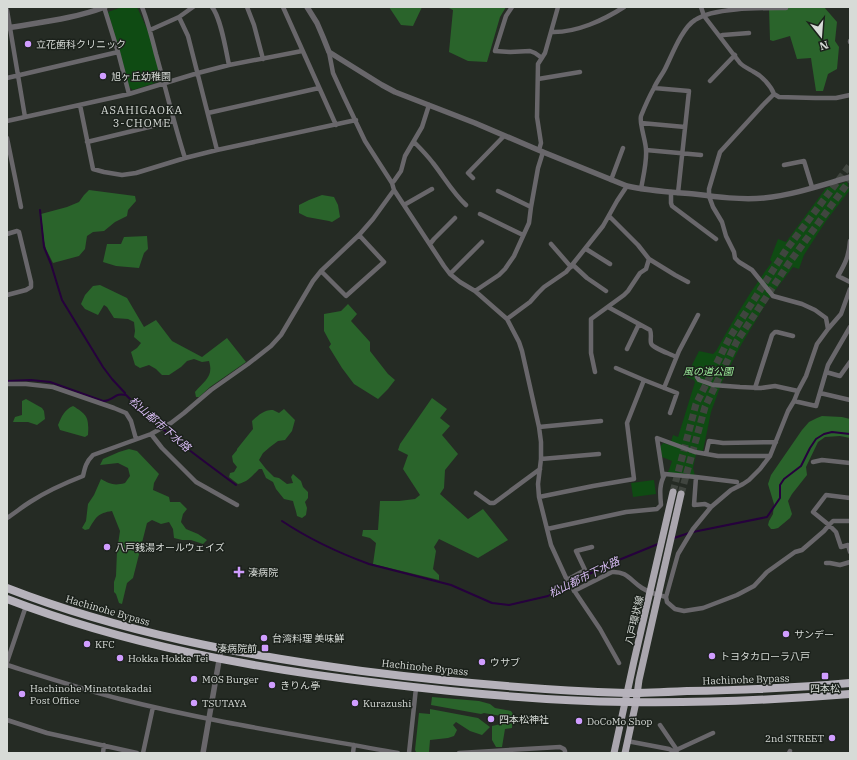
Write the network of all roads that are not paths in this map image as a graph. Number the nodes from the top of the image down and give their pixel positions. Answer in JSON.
{"nodes":[{"id":1,"x":105,"y":7,"type":"edge"},
{"id":2,"x":142,"y":7,"type":"edge"},
{"id":3,"x":193,"y":7,"type":"edge"},
{"id":4,"x":212,"y":7,"type":"edge"},
{"id":5,"x":247,"y":7,"type":"edge"},
{"id":6,"x":283,"y":7,"type":"edge"},
{"id":7,"x":307,"y":7,"type":"edge"},
{"id":8,"x":512,"y":7,"type":"edge"},
{"id":9,"x":558,"y":7,"type":"edge"},
{"id":10,"x":624,"y":7,"type":"edge"},
{"id":11,"x":701,"y":7,"type":"edge"},
{"id":12,"x":786,"y":8,"type":"edge"},
{"id":13,"x":7,"y":10,"type":"edge"},
{"id":14,"x":704,"y":16,"type":"junction"},
{"id":15,"x":178,"y":17,"type":"junction"},
{"id":16,"x":8,"y":28,"type":"edge"},
{"id":17,"x":150,"y":30,"type":"junction"},
{"id":18,"x":551,"y":32,"type":"junction"},
{"id":19,"x":749,"y":33,"type":"dead end"},
{"id":20,"x":720,"y":36,"type":"junction"},
{"id":21,"x":302,"y":51,"type":"junction"},
{"id":22,"x":118,"y":52,"type":"junction"},
{"id":23,"x":329,"y":52,"type":"junction"},
{"id":24,"x":735,"y":55,"type":"junction"},
{"id":25,"x":542,"y":58,"type":"junction"},
{"id":26,"x":263,"y":59,"type":"junction"},
{"id":27,"x":229,"y":65,"type":"junction"},
{"id":28,"x":580,"y":72,"type":"dead end"},
{"id":29,"x":198,"y":73,"type":"junction"},
{"id":30,"x":18,"y":75,"type":"junction"},
{"id":31,"x":7,"y":78,"type":"edge"},
{"id":32,"x":538,"y":79,"type":"junction"},
{"id":33,"x":710,"y":81,"type":"dead end"},
{"id":34,"x":164,"y":83,"type":"junction"},
{"id":35,"x":319,"y":88,"type":"junction"},
{"id":36,"x":654,"y":88,"type":"junction"},
{"id":37,"x":129,"y":94,"type":"junction"},
{"id":38,"x":774,"y":94,"type":"junction"},
{"id":39,"x":850,"y":95,"type":"edge"},
{"id":40,"x":80,"y":105,"type":"junction"},
{"id":41,"x":429,"y":105,"type":"junction"},
{"id":42,"x":208,"y":113,"type":"junction"},
{"id":43,"x":25,"y":117,"type":"junction"},
{"id":44,"x":356,"y":120,"type":"junction"},
{"id":45,"x":7,"y":121,"type":"edge"},
{"id":46,"x":174,"y":121,"type":"junction"},
{"id":47,"x":641,"y":123,"type":"junction"},
{"id":48,"x":336,"y":125,"type":"junction"},
{"id":49,"x":685,"y":127,"type":"junction"},
{"id":50,"x":504,"y":136,"type":"junction"},
{"id":51,"x":7,"y":138,"type":"edge"},
{"id":52,"x":87,"y":142,"type":"junction"},
{"id":53,"x":414,"y":142,"type":"junction"},
{"id":54,"x":623,"y":148,"type":"dead end"},
{"id":55,"x":217,"y":150,"type":"junction"},
{"id":56,"x":646,"y":150,"type":"junction"},
{"id":57,"x":541,"y":151,"type":"junction"},
{"id":58,"x":682,"y":153,"type":"junction"},
{"id":59,"x":701,"y":155,"type":"dead end"},
{"id":60,"x":185,"y":158,"type":"junction"},
{"id":61,"x":784,"y":165,"type":"dead end"},
{"id":62,"x":850,"y":177,"type":"edge"},
{"id":63,"x":472,"y":178,"type":"dead end"},
{"id":64,"x":611,"y":180,"type":"junction"},
{"id":65,"x":392,"y":182,"type":"junction"},
{"id":66,"x":627,"y":186,"type":"junction"},
{"id":67,"x":812,"y":187,"type":"junction"},
{"id":68,"x":432,"y":189,"type":"dead end"},
{"id":69,"x":641,"y":189,"type":"junction"},
{"id":70,"x":394,"y":190,"type":"junction"},
{"id":71,"x":498,"y":191,"type":"dead end"},
{"id":72,"x":671,"y":192,"type":"junction"},
{"id":73,"x":678,"y":193,"type":"junction"},
{"id":74,"x":709,"y":196,"type":"junction"},
{"id":75,"x":404,"y":205,"type":"junction"},
{"id":76,"x":466,"y":205,"type":"dead end"},
{"id":77,"x":21,"y":207,"type":"dead end"},
{"id":78,"x":531,"y":207,"type":"junction"},
{"id":79,"x":480,"y":214,"type":"dead end"},
{"id":80,"x":609,"y":216,"type":"junction"},
{"id":81,"x":455,"y":218,"type":"dead end"},
{"id":82,"x":7,"y":234,"type":"edge"},
{"id":83,"x":359,"y":235,"type":"junction"},
{"id":84,"x":523,"y":236,"type":"junction"},
{"id":85,"x":716,"y":240,"type":"dead end"},
{"id":86,"x":850,"y":241,"type":"edge"},
{"id":87,"x":482,"y":242,"type":"dead end"},
{"id":88,"x":430,"y":244,"type":"junction"},
{"id":89,"x":551,"y":244,"type":"dead end"},
{"id":90,"x":586,"y":249,"type":"junction"},
{"id":91,"x":649,"y":259,"type":"junction"},
{"id":92,"x":610,"y":264,"type":"dead end"},
{"id":93,"x":572,"y":266,"type":"junction"},
{"id":94,"x":321,"y":271,"type":"junction"},
{"id":95,"x":450,"y":274,"type":"junction"},
{"id":96,"x":688,"y":282,"type":"dead end"},
{"id":97,"x":850,"y":282,"type":"edge"},
{"id":98,"x":850,"y":290,"type":"edge"},
{"id":99,"x":475,"y":291,"type":"junction"},
{"id":100,"x":606,"y":291,"type":"dead end"},
{"id":101,"x":7,"y":295,"type":"edge"},
{"id":102,"x":608,"y":307,"type":"junction"},
{"id":103,"x":698,"y":315,"type":"dead end"},
{"id":104,"x":507,"y":319,"type":"junction"},
{"id":105,"x":639,"y":324,"type":"junction"},
{"id":106,"x":850,"y":327,"type":"edge"},
{"id":107,"x":828,"y":329,"type":"junction"},
{"id":108,"x":793,"y":336,"type":"dead end"},
{"id":109,"x":627,"y":349,"type":"dead end"},
{"id":110,"x":676,"y":357,"type":"junction"},
{"id":111,"x":850,"y":362,"type":"edge"},
{"id":112,"x":616,"y":368,"type":"dead end"},
{"id":113,"x":595,"y":372,"type":"dead end"},
{"id":114,"x":826,"y":372,"type":"junction"},
{"id":115,"x":697,"y":377,"type":"dead end"},
{"id":116,"x":644,"y":380,"type":"junction"},
{"id":117,"x":7,"y":384,"type":"edge"},
{"id":118,"x":664,"y":388,"type":"junction"},
{"id":119,"x":755,"y":388,"type":"junction"},
{"id":120,"x":798,"y":391,"type":"junction"},
{"id":121,"x":820,"y":393,"type":"junction"},
{"id":122,"x":850,"y":400,"type":"edge"},
{"id":123,"x":794,"y":401,"type":"junction"},
{"id":124,"x":670,"y":413,"type":"dead end"},
{"id":125,"x":601,"y":421,"type":"dead end"},
{"id":126,"x":539,"y":427,"type":"junction"},
{"id":127,"x":151,"y":434,"type":"junction"},
{"id":128,"x":136,"y":439,"type":"junction"},
{"id":129,"x":776,"y":442,"type":"junction"},
{"id":130,"x":599,"y":454,"type":"dead end"},
{"id":131,"x":706,"y":454,"type":"junction"},
{"id":132,"x":770,"y":456,"type":"junction"},
{"id":133,"x":541,"y":459,"type":"junction"},
{"id":134,"x":814,"y":462,"type":"dead end"},
{"id":135,"x":850,"y":463,"type":"edge"},
{"id":136,"x":540,"y":469,"type":"junction"},
{"id":137,"x":663,"y":477,"type":"junction"},
{"id":138,"x":696,"y":477,"type":"junction"},
{"id":139,"x":737,"y":482,"type":"dead end"},
{"id":140,"x":673,"y":492,"type":"tunnel mouth"},
{"id":141,"x":476,"y":493,"type":"dead end"},
{"id":142,"x":681,"y":494,"type":"tunnel mouth"},
{"id":143,"x":539,"y":497,"type":"junction"},
{"id":144,"x":850,"y":498,"type":"edge"},
{"id":145,"x":237,"y":505,"type":"dead end"},
{"id":146,"x":711,"y":507,"type":"junction"},
{"id":147,"x":7,"y":518,"type":"edge"},
{"id":148,"x":850,"y":521,"type":"edge"},
{"id":149,"x":829,"y":525,"type":"junction"},
{"id":150,"x":547,"y":530,"type":"junction"},
{"id":151,"x":849,"y":545,"type":"edge"},
{"id":152,"x":592,"y":546,"type":"dead end"},
{"id":153,"x":850,"y":552,"type":"edge"},
{"id":154,"x":850,"y":562,"type":"edge"},
{"id":155,"x":826,"y":563,"type":"dead end"},
{"id":156,"x":567,"y":580,"type":"junction"},
{"id":157,"x":7,"y":588,"type":"edge"},
{"id":158,"x":574,"y":591,"type":"junction"},
{"id":159,"x":650,"y":592,"type":"junction"},
{"id":160,"x":658,"y":595,"type":"junction"},
{"id":161,"x":666,"y":597,"type":"junction"},
{"id":162,"x":7,"y":599,"type":"edge"},
{"id":163,"x":26,"y":606,"type":"junction"},
{"id":164,"x":221,"y":649,"type":"junction"},
{"id":165,"x":220,"y":659,"type":"junction"},
{"id":166,"x":7,"y":662,"type":"edge"},
{"id":167,"x":619,"y":663,"type":"dead end"},
{"id":168,"x":7,"y":665,"type":"edge"},
{"id":169,"x":850,"y":683,"type":"edge"},
{"id":170,"x":416,"y":688,"type":"junction"},
{"id":171,"x":627,"y":692,"type":"junction"},
{"id":172,"x":638,"y":693,"type":"junction"},
{"id":173,"x":850,"y":694,"type":"edge"},
{"id":174,"x":626,"y":702,"type":"junction"},
{"id":175,"x":636,"y":702,"type":"junction"},
{"id":176,"x":152,"y":707,"type":"junction"},
{"id":177,"x":209,"y":718,"type":"junction"},
{"id":178,"x":7,"y":720,"type":"edge"},
{"id":179,"x":660,"y":725,"type":"dead end"},
{"id":180,"x":713,"y":733,"type":"dead end"},
{"id":181,"x":627,"y":741,"type":"junction"},
{"id":182,"x":354,"y":745,"type":"junction"},
{"id":183,"x":104,"y":746,"type":"junction"},
{"id":184,"x":676,"y":751,"type":"edge"},
{"id":185,"x":103,"y":753,"type":"edge"},
{"id":186,"x":137,"y":753,"type":"edge"},
{"id":187,"x":143,"y":753,"type":"edge"},
{"id":188,"x":203,"y":753,"type":"edge"},
{"id":189,"x":353,"y":753,"type":"edge"},
{"id":190,"x":398,"y":753,"type":"edge"},
{"id":191,"x":409,"y":753,"type":"edge"},
{"id":192,"x":459,"y":753,"type":"edge"},
{"id":193,"x":565,"y":753,"type":"edge"},
{"id":194,"x":614,"y":753,"type":"edge"},
{"id":195,"x":625,"y":753,"type":"edge"}],
"edges":[{"from":1,"to":16,"type":"street"},
{"from":1,"to":22,"type":"street"},
{"from":2,"to":17,"type":"street"},
{"from":3,"to":15,"type":"street"},
{"from":4,"to":27,"type":"street"},
{"from":5,"to":26,"type":"street"},
{"from":6,"to":21,"type":"street"},
{"from":7,"to":23,"type":"street"},
{"from":8,"to":25,"type":"street"},
{"from":9,"to":18,"type":"street"},
{"from":10,"to":18,"type":"street"},
{"from":11,"to":14,"type":"street"},
{"from":12,"to":14,"type":"street"},
{"from":13,"to":16,"type":"street"},
{"from":14,"to":20,"type":"street"},
{"from":14,"to":36,"type":"street"},
{"from":15,"to":17,"type":"street"},
{"from":15,"to":29,"type":"street"},
{"from":16,"to":30,"type":"street"},
{"from":17,"to":34,"type":"street"},
{"from":18,"to":25,"type":"street"},
{"from":19,"to":20,"type":"street"},
{"from":20,"to":24,"type":"street"},
{"from":21,"to":26,"type":"street"},
{"from":21,"to":35,"type":"street"},
{"from":22,"to":30,"type":"street"},
{"from":22,"to":37,"type":"street"},
{"from":23,"to":41,"type":"street"},
{"from":23,"to":44,"type":"street"},
{"from":24,"to":33,"type":"street"},
{"from":24,"to":38,"type":"street"},
{"from":25,"to":32,"type":"street"},
{"from":26,"to":27,"type":"street"},
{"from":27,"to":29,"type":"street"},
{"from":28,"to":32,"type":"street"},
{"from":29,"to":34,"type":"street"},
{"from":29,"to":42,"type":"street"},
{"from":30,"to":31,"type":"street"},
{"from":30,"to":43,"type":"street"},
{"from":32,"to":57,"type":"street"},
{"from":34,"to":37,"type":"street"},
{"from":34,"to":46,"type":"street"},
{"from":35,"to":42,"type":"street"},
{"from":35,"to":48,"type":"street"},
{"from":36,"to":47,"type":"street"},
{"from":36,"to":49,"type":"street"},
{"from":37,"to":40,"type":"street"},
{"from":38,"to":39,"type":"street"},
{"from":38,"to":74,"type":"street"},
{"from":40,"to":43,"type":"street"},
{"from":40,"to":52,"type":"street"},
{"from":41,"to":50,"type":"street"},
{"from":41,"to":53,"type":"street"},
{"from":42,"to":55,"type":"street"},
{"from":43,"to":45,"type":"street"},
{"from":44,"to":48,"type":"street"},
{"from":44,"to":65,"type":"street"},
{"from":46,"to":52,"type":"street"},
{"from":46,"to":60,"type":"street"},
{"from":47,"to":49,"type":"street"},
{"from":47,"to":56,"type":"street"},
{"from":48,"to":55,"type":"street"},
{"from":49,"to":58,"type":"street"},
{"from":50,"to":57,"type":"street"},
{"from":50,"to":63,"type":"street"},
{"from":51,"to":77,"type":"street"},
{"from":52,"to":60,"type":"street"},
{"from":53,"to":65,"type":"street"},
{"from":53,"to":76,"type":"street"},
{"from":54,"to":64,"type":"street"},
{"from":55,"to":60,"type":"street"},
{"from":56,"to":58,"type":"street"},
{"from":56,"to":69,"type":"street"},
{"from":57,"to":64,"type":"street"},
{"from":57,"to":78,"type":"street"},
{"from":58,"to":59,"type":"street"},
{"from":58,"to":73,"type":"street"},
{"from":61,"to":67,"type":"street"},
{"from":62,"to":67,"type":"street"},
{"from":64,"to":66,"type":"street"},
{"from":65,"to":70,"type":"street"},
{"from":66,"to":69,"type":"street"},
{"from":66,"to":80,"type":"street"},
{"from":67,"to":74,"type":"street"},
{"from":68,"to":75,"type":"street"},
{"from":69,"to":72,"type":"street"},
{"from":70,"to":75,"type":"street"},
{"from":70,"to":83,"type":"street"},
{"from":71,"to":78,"type":"street"},
{"from":72,"to":73,"type":"street"},
{"from":72,"to":85,"type":"street"},
{"from":73,"to":74,"type":"street"},
{"from":74,"to":107,"type":"street"},
{"from":75,"to":88,"type":"street"},
{"from":78,"to":84,"type":"street"},
{"from":79,"to":84,"type":"street"},
{"from":80,"to":90,"type":"street"},
{"from":80,"to":91,"type":"street"},
{"from":81,"to":88,"type":"street"},
{"from":82,"to":101,"type":"street"},
{"from":83,"to":94,"type":"street"},
{"from":83,"to":94,"type":"street"},
{"from":84,"to":99,"type":"street"},
{"from":86,"to":97,"type":"street"},
{"from":87,"to":95,"type":"street"},
{"from":88,"to":95,"type":"street"},
{"from":89,"to":93,"type":"street"},
{"from":90,"to":92,"type":"street"},
{"from":90,"to":93,"type":"street"},
{"from":91,"to":96,"type":"street"},
{"from":91,"to":102,"type":"street"},
{"from":93,"to":100,"type":"street"},
{"from":93,"to":104,"type":"street"},
{"from":94,"to":127,"type":"street"},
{"from":95,"to":99,"type":"street"},
{"from":98,"to":107,"type":"street"},
{"from":99,"to":104,"type":"street"},
{"from":102,"to":105,"type":"street"},
{"from":102,"to":113,"type":"street"},
{"from":103,"to":110,"type":"street"},
{"from":104,"to":126,"type":"street"},
{"from":105,"to":109,"type":"street"},
{"from":105,"to":110,"type":"street"},
{"from":106,"to":114,"type":"street"},
{"from":107,"to":120,"type":"street"},
{"from":108,"to":119,"type":"street"},
{"from":110,"to":118,"type":"street"},
{"from":111,"to":114,"type":"street"},
{"from":112,"to":116,"type":"street"},
{"from":114,"to":121,"type":"street"},
{"from":115,"to":119,"type":"street"},
{"from":116,"to":118,"type":"street"},
{"from":116,"to":143,"type":"street"},
{"from":117,"to":128,"type":"street"},
{"from":118,"to":124,"type":"street"},
{"from":119,"to":120,"type":"street"},
{"from":120,"to":123,"type":"street"},
{"from":121,"to":122,"type":"street"},
{"from":121,"to":123,"type":"street"},
{"from":123,"to":129,"type":"street"},
{"from":125,"to":126,"type":"street"},
{"from":126,"to":133,"type":"street"},
{"from":127,"to":128,"type":"street"},
{"from":127,"to":145,"type":"street"},
{"from":128,"to":147,"type":"street"},
{"from":129,"to":131,"type":"street"},
{"from":129,"to":132,"type":"street"},
{"from":130,"to":133,"type":"street"},
{"from":131,"to":132,"type":"street"},
{"from":131,"to":137,"type":"street"},
{"from":132,"to":146,"type":"street"},
{"from":133,"to":136,"type":"street"},
{"from":134,"to":135,"type":"street"},
{"from":136,"to":141,"type":"street"},
{"from":136,"to":143,"type":"street"},
{"from":137,"to":138,"type":"street"},
{"from":137,"to":150,"type":"street"},
{"from":138,"to":139,"type":"street"},
{"from":138,"to":146,"type":"street"},
{"from":140,"to":159,"type":"main road","name":"八戸環状線"},
{"from":142,"to":160,"type":"main road","name":"八戸環状線"},
{"from":143,"to":150,"type":"street"},
{"from":144,"to":149,"type":"street"},
{"from":146,"to":161,"type":"street"},
{"from":148,"to":149,"type":"street"},
{"from":149,"to":151,"type":"street"},
{"from":149,"to":161,"type":"street"},
{"from":150,"to":156,"type":"street"},
{"from":151,"to":153,"type":"street"},
{"from":152,"to":156,"type":"street"},
{"from":154,"to":155,"type":"street"},
{"from":156,"to":158,"type":"street"},
{"from":157,"to":164,"type":"highway","name":"Hachinohe Bypass"},
{"from":158,"to":159,"type":"street"},
{"from":158,"to":167,"type":"street"},
{"from":159,"to":160,"type":"street"},
{"from":159,"to":171,"type":"main road","name":"八戸環状線"},
{"from":160,"to":161,"type":"street"},
{"from":160,"to":172,"type":"main road","name":"八戸環状線"},
{"from":162,"to":163,"type":"highway","name":"Hachinohe Bypass"},
{"from":163,"to":165,"type":"highway","name":"Hachinohe Bypass"},
{"from":163,"to":166,"type":"street"},
{"from":164,"to":165,"type":"street"},
{"from":164,"to":171,"type":"highway","name":"Hachinohe Bypass"},
{"from":165,"to":170,"type":"highway","name":"Hachinohe Bypass"},
{"from":165,"to":177,"type":"street"},
{"from":168,"to":176,"type":"street"},
{"from":169,"to":172,"type":"highway","name":"Hachinohe Bypass"},
{"from":170,"to":174,"type":"highway","name":"Hachinohe Bypass"},
{"from":170,"to":191,"type":"street"},
{"from":171,"to":172,"type":"highway","name":"Hachinohe Bypass"},
{"from":171,"to":174,"type":"main road","name":"八戸環状線"},
{"from":172,"to":175,"type":"main road","name":"八戸環状線"},
{"from":173,"to":175,"type":"highway","name":"Hachinohe Bypass"},
{"from":174,"to":175,"type":"highway","name":"Hachinohe Bypass"},
{"from":174,"to":194,"type":"main road","name":"八戸環状線"},
{"from":175,"to":181,"type":"main road","name":"八戸環状線"},
{"from":176,"to":177,"type":"street"},
{"from":176,"to":187,"type":"street"},
{"from":177,"to":182,"type":"street"},
{"from":177,"to":188,"type":"street"},
{"from":178,"to":183,"type":"street"},
{"from":179,"to":184,"type":"street"},
{"from":180,"to":184,"type":"street"},
{"from":181,"to":184,"type":"street"},
{"from":181,"to":195,"type":"main road","name":"八戸環状線"},
{"from":182,"to":189,"type":"street"},
{"from":182,"to":190,"type":"street"},
{"from":183,"to":185,"type":"street"},
{"from":183,"to":186,"type":"street"},
{"from":192,"to":193,"type":"street"}]}
